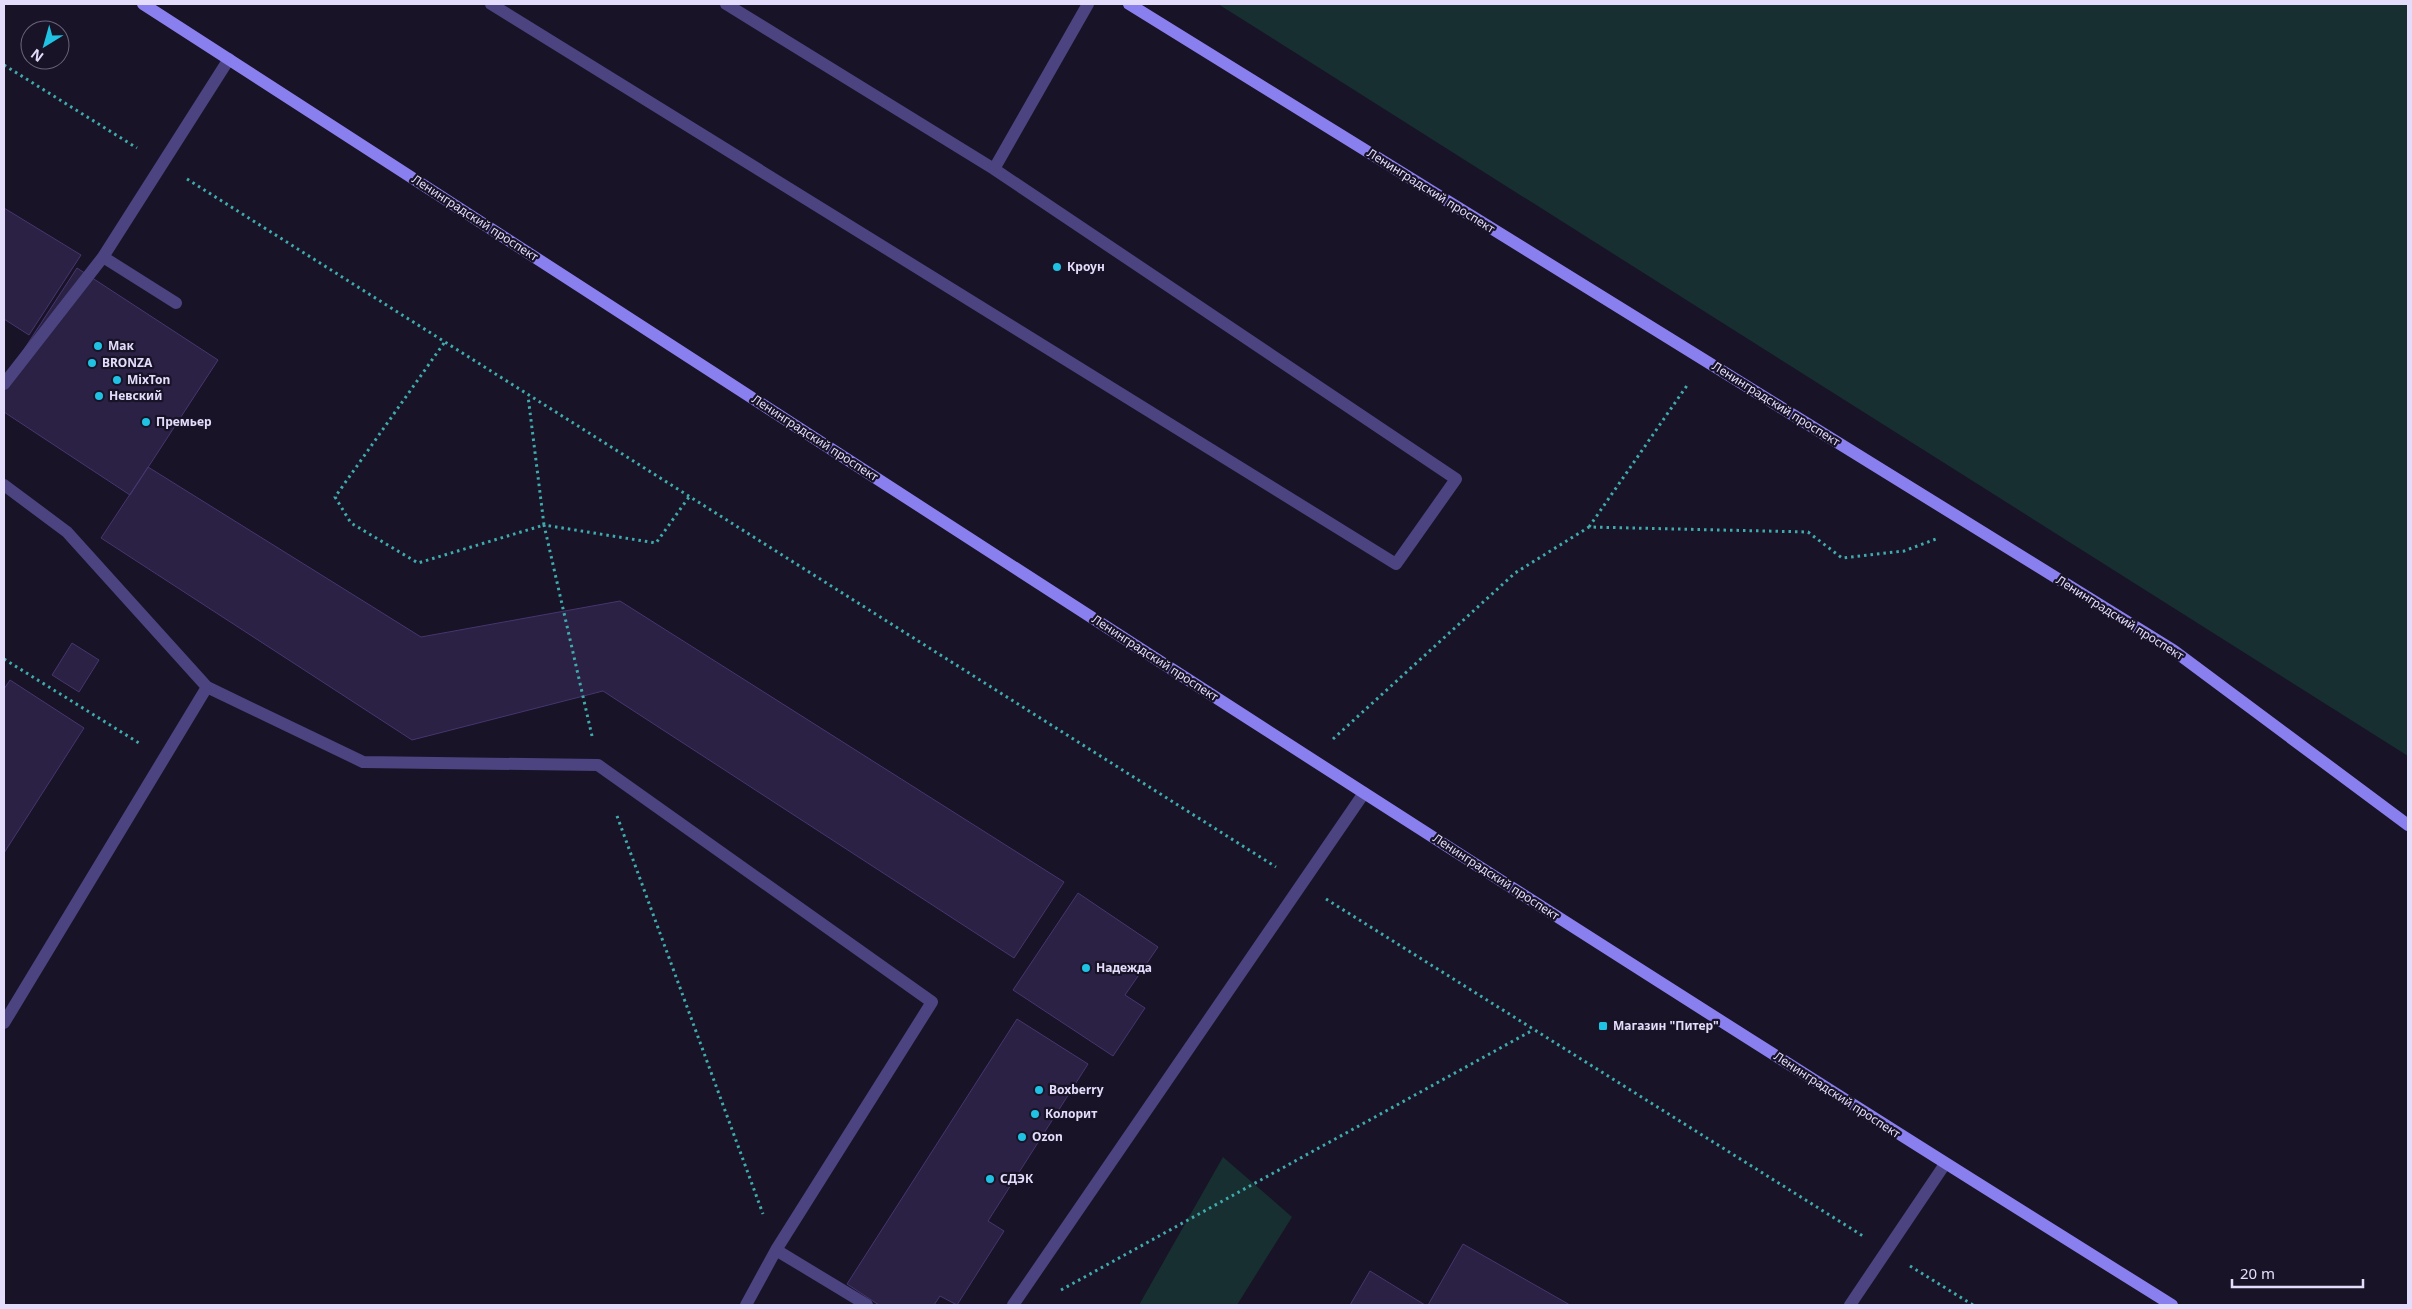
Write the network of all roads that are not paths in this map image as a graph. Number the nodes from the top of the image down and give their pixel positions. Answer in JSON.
{"nodes":[{"id":1,"x":143,"y":4,"type":"edge"},
{"id":2,"x":491,"y":4,"type":"edge"},
{"id":3,"x":726,"y":4,"type":"edge"},
{"id":4,"x":1088,"y":4,"type":"edge"},
{"id":5,"x":1130,"y":4,"type":"edge"},
{"id":6,"x":229,"y":60,"type":"junction"},
{"id":7,"x":994,"y":169,"type":"junction"},
{"id":8,"x":103,"y":257,"type":"junction"},
{"id":9,"x":176,"y":303,"type":"dead end"},
{"id":10,"x":4,"y":384,"type":"edge"},
{"id":11,"x":4,"y":485,"type":"edge"},
{"id":12,"x":207,"y":687,"type":"junction"},
{"id":13,"x":1364,"y":793,"type":"junction"},
{"id":14,"x":2408,"y":825,"type":"edge"},
{"id":15,"x":4,"y":1023,"type":"edge"},
{"id":16,"x":1945,"y":1164,"type":"junction"},
{"id":17,"x":776,"y":1250,"type":"junction"},
{"id":18,"x":746,"y":1305,"type":"edge"},
{"id":19,"x":867,"y":1305,"type":"edge"},
{"id":20,"x":1013,"y":1305,"type":"edge"},
{"id":21,"x":1850,"y":1305,"type":"edge"},
{"id":22,"x":2172,"y":1305,"type":"edge"}],
"edges":[{"from":1,"to":6,"type":"main road","name":"Ленинградский проспект"},
{"from":2,"to":7,"type":"lane"},
{"from":3,"to":7,"type":"lane"},
{"from":4,"to":7,"type":"lane"},
{"from":5,"to":14,"type":"main road","name":"Ленинградский проспект"},
{"from":6,"to":8,"type":"lane"},
{"from":6,"to":13,"type":"main road","name":"Ленинградский проспект"},
{"from":8,"to":9,"type":"lane"},
{"from":8,"to":10,"type":"lane"},
{"from":11,"to":12,"type":"lane"},
{"from":12,"to":15,"type":"lane"},
{"from":12,"to":17,"type":"lane"},
{"from":13,"to":16,"type":"main road","name":"Ленинградский проспект"},
{"from":13,"to":20,"type":"lane"},
{"from":16,"to":21,"type":"lane"},
{"from":16,"to":22,"type":"main road","name":"Ленинградский проспект"},
{"from":17,"to":18,"type":"lane"},
{"from":17,"to":19,"type":"lane"}]}
